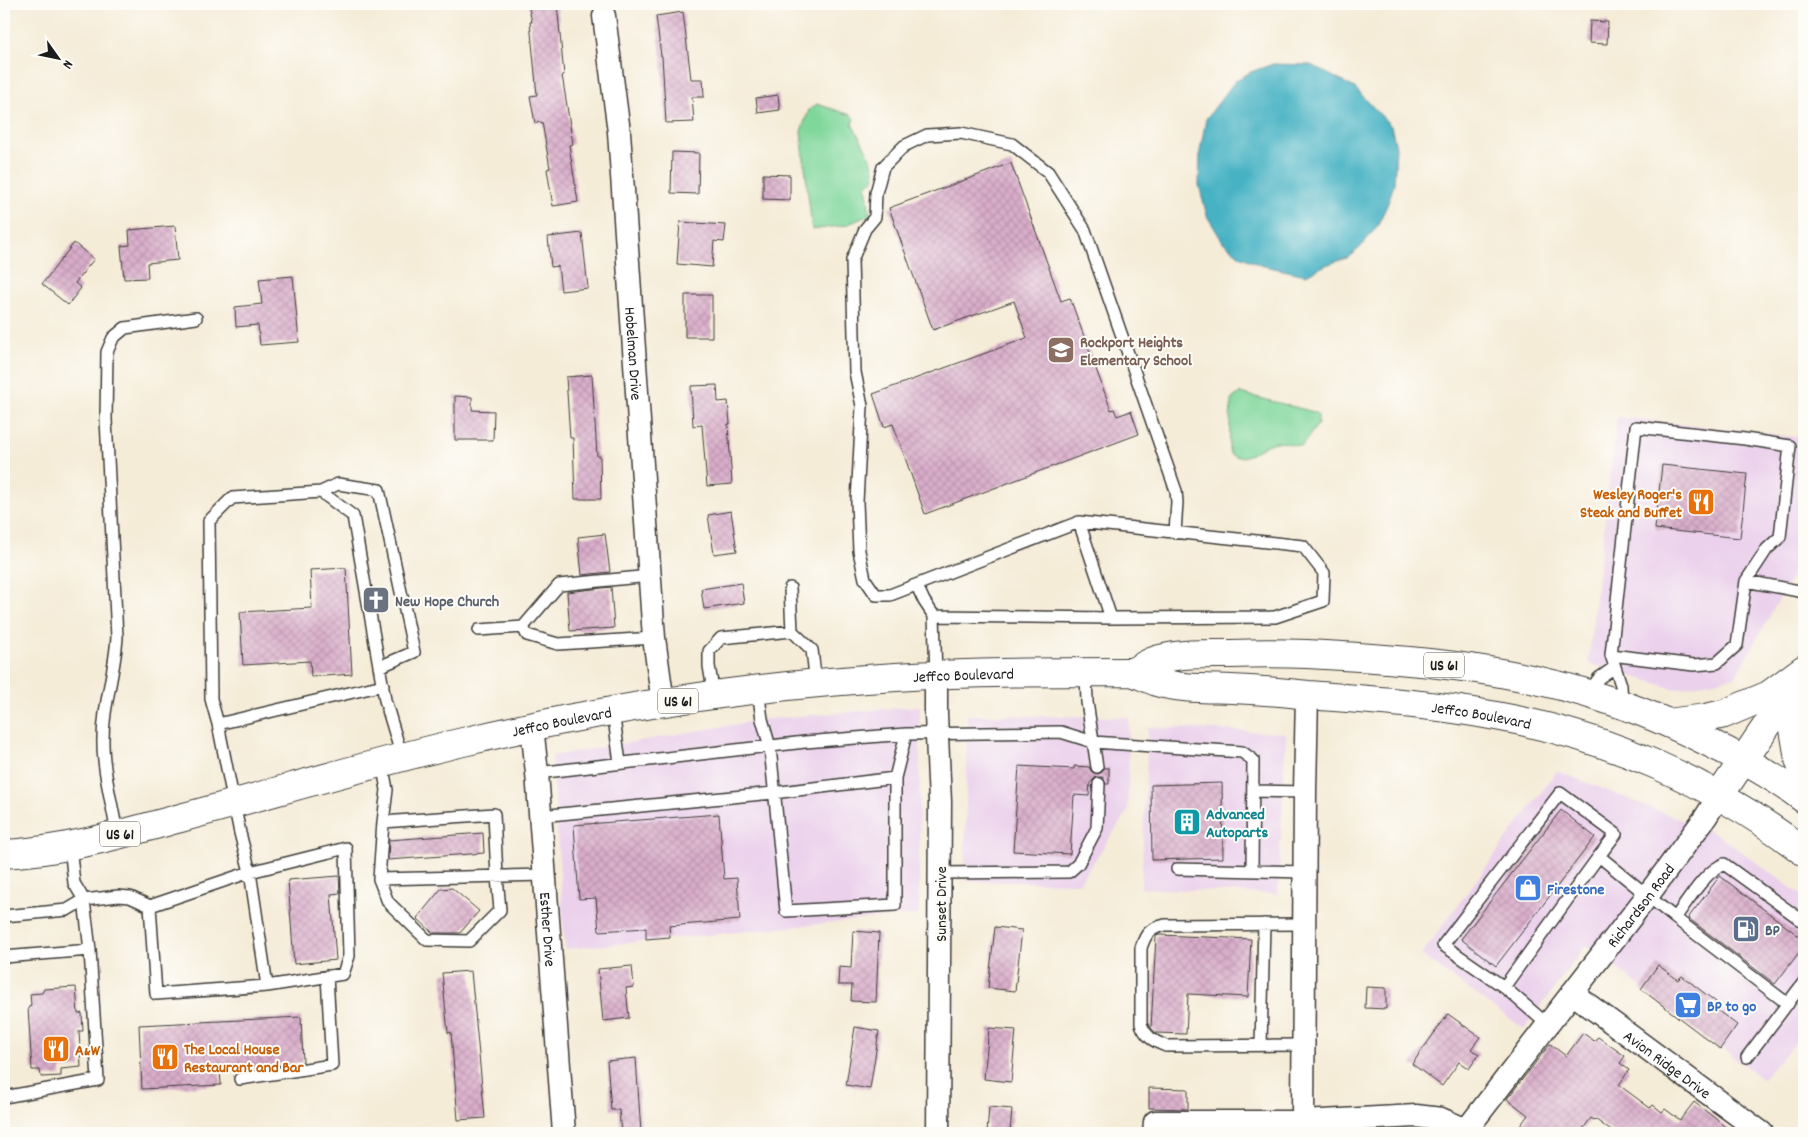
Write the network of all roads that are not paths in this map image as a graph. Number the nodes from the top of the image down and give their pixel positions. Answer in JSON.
{"nodes":[{"id":1,"x":604,"y":10,"type":"edge"},
{"id":2,"x":196,"y":318,"type":"dead end"},
{"id":3,"x":321,"y":492,"type":"junction"},
{"id":4,"x":1078,"y":522,"type":"junction"},
{"id":5,"x":1175,"y":533,"type":"junction"},
{"id":6,"x":650,"y":576,"type":"junction"},
{"id":7,"x":1746,"y":581,"type":"junction"},
{"id":8,"x":917,"y":586,"type":"junction"},
{"id":9,"x":790,"y":588,"type":"dead end"},
{"id":10,"x":1804,"y":592,"type":"edge"},
{"id":11,"x":934,"y":616,"type":"junction"},
{"id":12,"x":1111,"y":618,"type":"junction"},
{"id":13,"x":523,"y":627,"type":"junction"},
{"id":14,"x":479,"y":630,"type":"dead end"},
{"id":15,"x":792,"y":631,"type":"junction"},
{"id":16,"x":654,"y":638,"type":"junction"},
{"id":17,"x":1611,"y":655,"type":"junction"},
{"id":18,"x":379,"y":667,"type":"junction"},
{"id":19,"x":1615,"y":667,"type":"junction"},
{"id":20,"x":1804,"y":670,"type":"edge"},
{"id":21,"x":1086,"y":672,"type":"junction"},
{"id":22,"x":1132,"y":672,"type":"junction"},
{"id":23,"x":936,"y":675,"type":"junction"},
{"id":24,"x":1804,"y":682,"type":"edge"},
{"id":25,"x":816,"y":684,"type":"junction"},
{"id":26,"x":383,"y":685,"type":"junction"},
{"id":27,"x":758,"y":690,"type":"junction"},
{"id":28,"x":1587,"y":693,"type":"junction"},
{"id":29,"x":1307,"y":694,"type":"junction"},
{"id":30,"x":714,"y":696,"type":"junction"},
{"id":31,"x":663,"y":703,"type":"junction"},
{"id":32,"x":1622,"y":705,"type":"junction"},
{"id":33,"x":613,"y":711,"type":"junction"},
{"id":34,"x":1668,"y":723,"type":"junction"},
{"id":35,"x":218,"y":724,"type":"junction"},
{"id":36,"x":532,"y":726,"type":"junction"},
{"id":37,"x":906,"y":734,"type":"junction"},
{"id":38,"x":936,"y":734,"type":"junction"},
{"id":39,"x":1093,"y":742,"type":"junction"},
{"id":40,"x":770,"y":747,"type":"junction"},
{"id":41,"x":392,"y":759,"type":"junction"},
{"id":42,"x":1743,"y":759,"type":"junction"},
{"id":43,"x":620,"y":764,"type":"junction"},
{"id":44,"x":1097,"y":768,"type":"dead end"},
{"id":45,"x":537,"y":773,"type":"junction"},
{"id":46,"x":1804,"y":774,"type":"edge"},
{"id":47,"x":895,"y":778,"type":"junction"},
{"id":48,"x":1099,"y":784,"type":"dead end"},
{"id":49,"x":1253,"y":791,"type":"junction"},
{"id":50,"x":1304,"y":792,"type":"junction"},
{"id":51,"x":773,"y":793,"type":"junction"},
{"id":52,"x":1719,"y":796,"type":"junction"},
{"id":53,"x":1804,"y":799,"type":"edge"},
{"id":54,"x":234,"y":804,"type":"junction"},
{"id":55,"x":540,"y":816,"type":"junction"},
{"id":56,"x":383,"y":822,"type":"junction"},
{"id":57,"x":117,"y":835,"type":"junction"},
{"id":58,"x":70,"y":846,"type":"junction"},
{"id":59,"x":1804,"y":852,"type":"edge"},
{"id":60,"x":4,"y":854,"type":"edge"},
{"id":61,"x":1599,"y":856,"type":"junction"},
{"id":62,"x":1177,"y":869,"type":"dead end"},
{"id":63,"x":1252,"y":871,"type":"junction"},
{"id":64,"x":250,"y":872,"type":"junction"},
{"id":65,"x":1304,"y":872,"type":"junction"},
{"id":66,"x":940,"y":873,"type":"junction"},
{"id":67,"x":545,"y":875,"type":"junction"},
{"id":68,"x":497,"y":877,"type":"junction"},
{"id":69,"x":379,"y":879,"type":"junction"},
{"id":70,"x":1648,"y":895,"type":"junction"},
{"id":71,"x":84,"y":900,"type":"junction"},
{"id":72,"x":150,"y":906,"type":"junction"},
{"id":73,"x":4,"y":916,"type":"edge"},
{"id":74,"x":1674,"y":918,"type":"junction"},
{"id":75,"x":1804,"y":922,"type":"edge"},
{"id":76,"x":1264,"y":924,"type":"junction"},
{"id":77,"x":1304,"y":924,"type":"junction"},
{"id":78,"x":90,"y":950,"type":"junction"},
{"id":79,"x":4,"y":957,"type":"edge"},
{"id":80,"x":326,"y":976,"type":"junction"},
{"id":81,"x":1804,"y":982,"type":"edge"},
{"id":82,"x":267,"y":986,"type":"junction"},
{"id":83,"x":1504,"y":987,"type":"junction"},
{"id":84,"x":1572,"y":993,"type":"junction"},
{"id":85,"x":1788,"y":1004,"type":"junction"},
{"id":86,"x":1548,"y":1025,"type":"junction"},
{"id":87,"x":1261,"y":1045,"type":"junction"},
{"id":88,"x":1303,"y":1045,"type":"junction"},
{"id":89,"x":1747,"y":1057,"type":"dead end"},
{"id":90,"x":240,"y":1079,"type":"dead end"},
{"id":91,"x":4,"y":1097,"type":"edge"},
{"id":92,"x":1302,"y":1122,"type":"junction"},
{"id":93,"x":1465,"y":1132,"type":"edge"},
{"id":94,"x":564,"y":1133,"type":"edge"},
{"id":95,"x":938,"y":1133,"type":"edge"},
{"id":96,"x":1154,"y":1133,"type":"edge"},
{"id":97,"x":1762,"y":1133,"type":"edge"}],
"edges":[{"from":1,"to":6,"type":"street","name":"Hobelman Drive"},
{"from":2,"to":57,"type":"lane"},
{"from":3,"to":18,"type":"lane"},
{"from":3,"to":18,"type":"lane"},
{"from":3,"to":35,"type":"lane"},
{"from":4,"to":5,"type":"lane"},
{"from":4,"to":8,"type":"lane"},
{"from":4,"to":12,"type":"lane"},
{"from":5,"to":8,"type":"lane"},
{"from":5,"to":12,"type":"lane"},
{"from":6,"to":13,"type":"lane"},
{"from":6,"to":16,"type":"street","name":"Hobelman Drive"},
{"from":7,"to":10,"type":"lane"},
{"from":7,"to":17,"type":"lane"},
{"from":7,"to":17,"type":"lane"},
{"from":8,"to":11,"type":"lane"},
{"from":9,"to":15,"type":"lane"},
{"from":11,"to":12,"type":"lane"},
{"from":11,"to":23,"type":"lane"},
{"from":13,"to":14,"type":"lane"},
{"from":13,"to":16,"type":"lane"},
{"from":15,"to":25,"type":"lane"},
{"from":15,"to":30,"type":"lane"},
{"from":16,"to":31,"type":"street","name":"Hobelman Drive"},
{"from":17,"to":19,"type":"lane"},
{"from":18,"to":26,"type":"lane"},
{"from":19,"to":28,"type":"lane"},
{"from":19,"to":32,"type":"lane"},
{"from":20,"to":34,"type":"main road"},
{"from":20,"to":42,"type":"main road","name":"Richardson Road"},
{"from":21,"to":22,"type":"main road","name":"Jeffco Boulevard","number":"US 61"},
{"from":21,"to":23,"type":"main road","name":"Jeffco Boulevard","number":"US 61"},
{"from":21,"to":39,"type":"lane"},
{"from":22,"to":28,"type":"main road","name":"Jeffco Boulevard","number":"US 61"},
{"from":22,"to":29,"type":"main road","name":"Jeffco Boulevard","number":"US 61"},
{"from":23,"to":25,"type":"main road","name":"Jeffco Boulevard","number":"US 61"},
{"from":23,"to":38,"type":"street","name":"Sunset Drive"},
{"from":24,"to":46,"type":"main road"},
{"from":25,"to":27,"type":"main road","name":"Jeffco Boulevard","number":"US 61"},
{"from":26,"to":35,"type":"lane"},
{"from":26,"to":41,"type":"lane"},
{"from":27,"to":30,"type":"main road","name":"Jeffco Boulevard","number":"US 61"},
{"from":27,"to":40,"type":"lane"},
{"from":28,"to":32,"type":"main road","name":"Jeffco Boulevard","number":"US 61"},
{"from":29,"to":50,"type":"street"},
{"from":29,"to":52,"type":"main road","name":"Jeffco Boulevard","number":"US 61"},
{"from":30,"to":31,"type":"main road","name":"Jeffco Boulevard","number":"US 61"},
{"from":31,"to":33,"type":"main road","name":"Jeffco Boulevard","number":"US 61"},
{"from":32,"to":34,"type":"main road","name":"Jeffco Boulevard","number":"US 61"},
{"from":33,"to":36,"type":"main road","name":"Jeffco Boulevard","number":"US 61"},
{"from":33,"to":43,"type":"lane"},
{"from":34,"to":42,"type":"main road","name":"Jeffco Boulevard","number":"US 61"},
{"from":35,"to":54,"type":"lane"},
{"from":36,"to":41,"type":"main road","name":"Jeffco Boulevard","number":"US 61"},
{"from":36,"to":45,"type":"street","name":"Esther Drive"},
{"from":37,"to":38,"type":"lane"},
{"from":37,"to":40,"type":"lane"},
{"from":37,"to":47,"type":"lane"},
{"from":38,"to":39,"type":"lane"},
{"from":38,"to":66,"type":"street","name":"Sunset Drive"},
{"from":39,"to":44,"type":"lane"},
{"from":39,"to":49,"type":"lane"},
{"from":40,"to":43,"type":"lane"},
{"from":40,"to":51,"type":"lane"},
{"from":41,"to":54,"type":"main road","name":"Jeffco Boulevard","number":"US 61"},
{"from":41,"to":56,"type":"lane"},
{"from":42,"to":52,"type":"main road","name":"Richardson Road"},
{"from":42,"to":53,"type":"main road","name":"Jeffco Boulevard","number":"US 61"},
{"from":43,"to":45,"type":"lane"},
{"from":45,"to":55,"type":"street","name":"Esther Drive"},
{"from":47,"to":51,"type":"lane"},
{"from":47,"to":51,"type":"lane"},
{"from":48,"to":66,"type":"lane"},
{"from":49,"to":50,"type":"lane"},
{"from":49,"to":63,"type":"lane"},
{"from":50,"to":65,"type":"street"},
{"from":51,"to":55,"type":"lane"},
{"from":52,"to":59,"type":"main road","name":"Jeffco Boulevard","number":"US 61"},
{"from":52,"to":70,"type":"street","name":"Richardson Road"},
{"from":54,"to":57,"type":"main road","name":"Jeffco Boulevard","number":"US 61"},
{"from":54,"to":64,"type":"lane"},
{"from":55,"to":67,"type":"street","name":"Esther Drive"},
{"from":56,"to":68,"type":"lane"},
{"from":56,"to":69,"type":"lane"},
{"from":57,"to":58,"type":"main road","name":"Jeffco Boulevard","number":"US 61"},
{"from":58,"to":60,"type":"main road","name":"Jeffco Boulevard","number":"US 61"},
{"from":58,"to":71,"type":"lane"},
{"from":61,"to":70,"type":"lane"},
{"from":61,"to":83,"type":"lane"},
{"from":61,"to":83,"type":"lane"},
{"from":62,"to":63,"type":"lane"},
{"from":63,"to":65,"type":"lane"},
{"from":64,"to":72,"type":"lane"},
{"from":64,"to":80,"type":"lane"},
{"from":64,"to":82,"type":"lane"},
{"from":65,"to":77,"type":"street"},
{"from":66,"to":95,"type":"street","name":"Sunset Drive"},
{"from":67,"to":68,"type":"lane"},
{"from":67,"to":94,"type":"street","name":"Esther Drive"},
{"from":68,"to":69,"type":"lane"},
{"from":68,"to":69,"type":"lane"},
{"from":70,"to":74,"type":"lane"},
{"from":70,"to":84,"type":"street","name":"Richardson Road"},
{"from":71,"to":72,"type":"lane"},
{"from":71,"to":73,"type":"lane"},
{"from":71,"to":78,"type":"lane"},
{"from":72,"to":82,"type":"lane"},
{"from":74,"to":75,"type":"lane"},
{"from":74,"to":85,"type":"lane"},
{"from":76,"to":77,"type":"lane"},
{"from":76,"to":87,"type":"lane"},
{"from":76,"to":87,"type":"lane"},
{"from":77,"to":88,"type":"street"},
{"from":78,"to":79,"type":"lane"},
{"from":78,"to":91,"type":"lane"},
{"from":80,"to":82,"type":"lane"},
{"from":80,"to":90,"type":"lane"},
{"from":81,"to":85,"type":"lane"},
{"from":83,"to":86,"type":"lane"},
{"from":84,"to":86,"type":"street","name":"Richardson Road"},
{"from":84,"to":97,"type":"street","name":"Avion Ridge Drive"},
{"from":85,"to":89,"type":"lane"},
{"from":86,"to":93,"type":"street","name":"Richardson Road"},
{"from":87,"to":88,"type":"lane"},
{"from":88,"to":92,"type":"street"},
{"from":92,"to":93,"type":"street"},
{"from":92,"to":96,"type":"street"}]}
